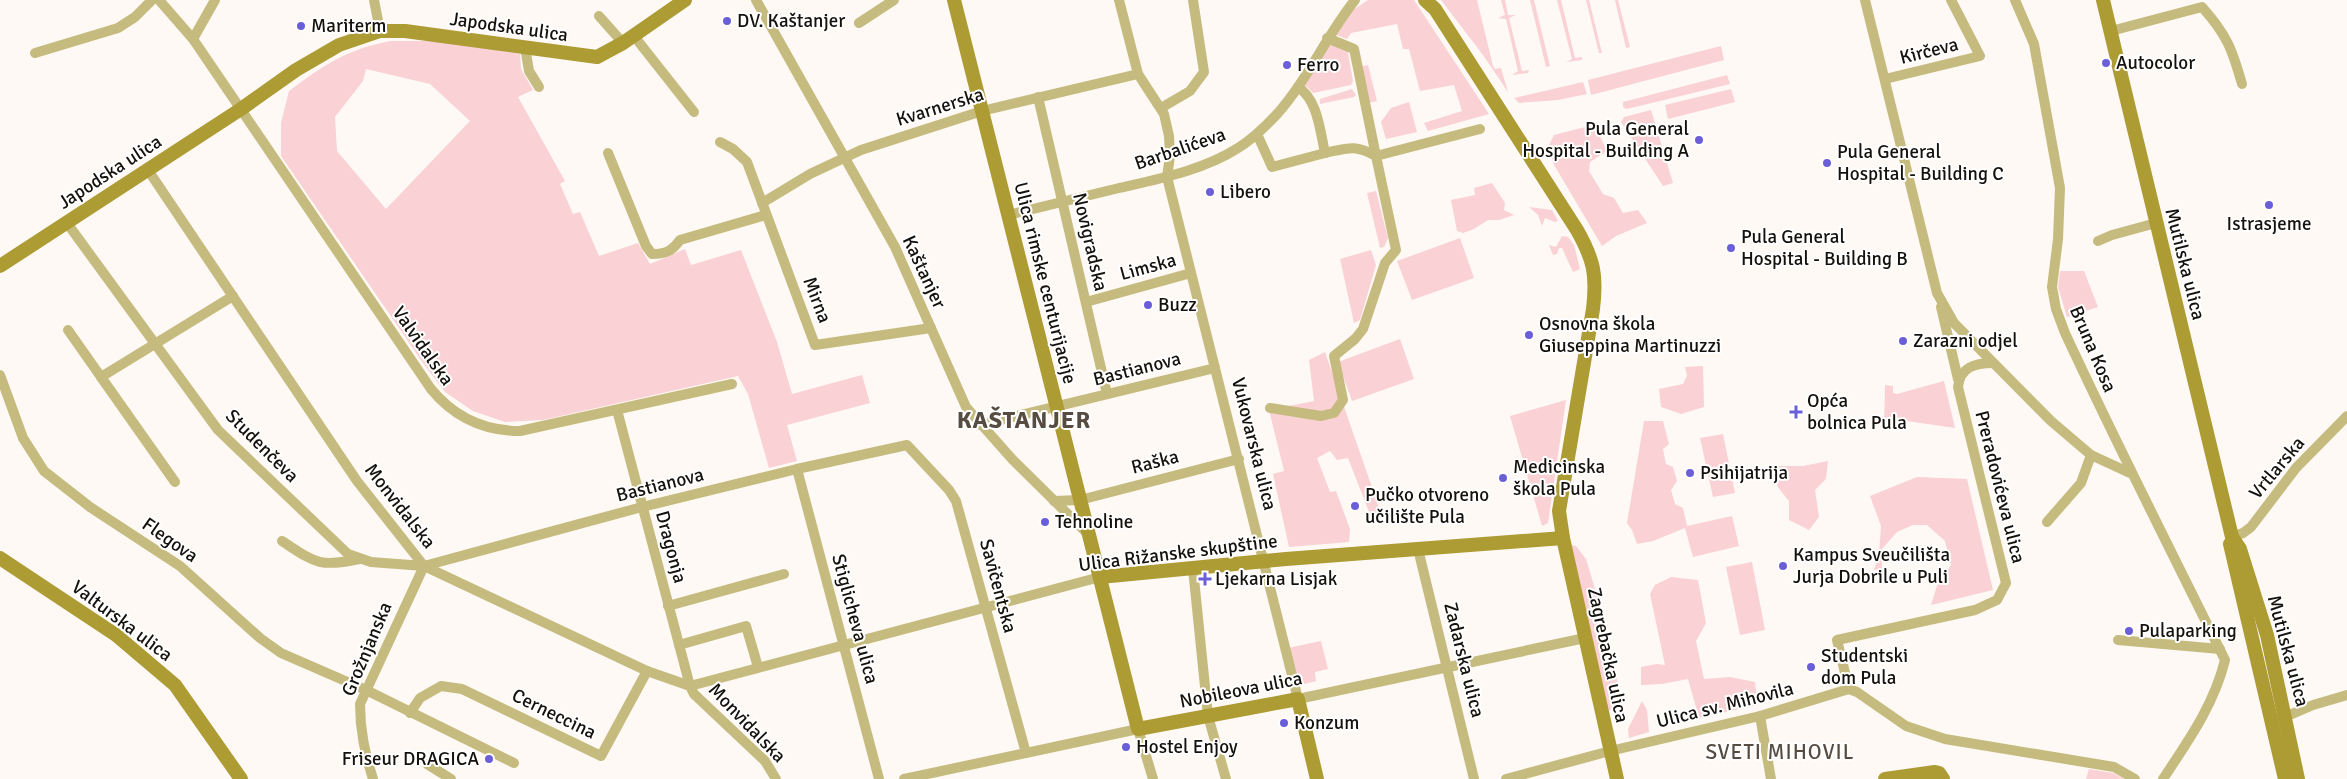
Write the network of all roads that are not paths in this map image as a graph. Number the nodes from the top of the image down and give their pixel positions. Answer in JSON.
{"nodes":[{"id":1,"x":152,"y":0,"type":"edge"},
{"id":2,"x":159,"y":0,"type":"edge"},
{"id":3,"x":215,"y":0,"type":"edge"},
{"id":4,"x":374,"y":0,"type":"edge"},
{"id":5,"x":685,"y":0,"type":"edge"},
{"id":6,"x":756,"y":0,"type":"edge"},
{"id":7,"x":894,"y":0,"type":"edge"},
{"id":8,"x":954,"y":0,"type":"edge"},
{"id":9,"x":1119,"y":0,"type":"edge"},
{"id":10,"x":1194,"y":0,"type":"edge"},
{"id":11,"x":1355,"y":0,"type":"edge"},
{"id":12,"x":1951,"y":0,"type":"edge"},
{"id":13,"x":2015,"y":0,"type":"edge"},
{"id":14,"x":2103,"y":0,"type":"edge"},
{"id":15,"x":1431,"y":3,"type":"edge"},
{"id":16,"x":1865,"y":3,"type":"edge"},
{"id":17,"x":2206,"y":4,"type":"edge"},
{"id":18,"x":599,"y":16,"type":"dead end"},
{"id":19,"x":859,"y":23,"type":"dead end"},
{"id":20,"x":380,"y":31,"type":"junction"},
{"id":21,"x":2111,"y":31,"type":"junction"},
{"id":22,"x":1327,"y":38,"type":"junction"},
{"id":23,"x":193,"y":39,"type":"junction"},
{"id":24,"x":629,"y":40,"type":"junction"},
{"id":25,"x":525,"y":48,"type":"junction"},
{"id":26,"x":35,"y":53,"type":"dead end"},
{"id":27,"x":1138,"y":74,"type":"junction"},
{"id":28,"x":1885,"y":79,"type":"junction"},
{"id":29,"x":2242,"y":84,"type":"dead end"},
{"id":30,"x":539,"y":87,"type":"dead end"},
{"id":31,"x":1298,"y":88,"type":"junction"},
{"id":32,"x":1038,"y":98,"type":"junction"},
{"id":33,"x":1160,"y":108,"type":"junction"},
{"id":34,"x":241,"y":109,"type":"junction"},
{"id":35,"x":982,"y":111,"type":"junction"},
{"id":36,"x":694,"y":112,"type":"dead end"},
{"id":37,"x":1480,"y":128,"type":"dead end"},
{"id":38,"x":1258,"y":134,"type":"junction"},
{"id":39,"x":720,"y":142,"type":"dead end"},
{"id":40,"x":608,"y":153,"type":"dead end"},
{"id":41,"x":1325,"y":153,"type":"junction"},
{"id":42,"x":1376,"y":156,"type":"junction"},
{"id":43,"x":843,"y":157,"type":"junction"},
{"id":44,"x":148,"y":170,"type":"junction"},
{"id":45,"x":1166,"y":177,"type":"junction"},
{"id":46,"x":1063,"y":201,"type":"junction"},
{"id":47,"x":762,"y":203,"type":"junction"},
{"id":48,"x":766,"y":214,"type":"junction"},
{"id":49,"x":1008,"y":215,"type":"junction"},
{"id":50,"x":2156,"y":223,"type":"junction"},
{"id":51,"x":67,"y":224,"type":"junction"},
{"id":52,"x":2098,"y":241,"type":"dead end"},
{"id":53,"x":0,"y":266,"type":"edge"},
{"id":54,"x":1191,"y":273,"type":"junction"},
{"id":55,"x":1937,"y":293,"type":"junction"},
{"id":56,"x":233,"y":296,"type":"junction"},
{"id":57,"x":1086,"y":302,"type":"junction"},
{"id":58,"x":931,"y":328,"type":"junction"},
{"id":59,"x":68,"y":330,"type":"dead end"},
{"id":60,"x":154,"y":345,"type":"junction"},
{"id":61,"x":1993,"y":363,"type":"junction"},
{"id":62,"x":1215,"y":368,"type":"junction"},
{"id":63,"x":0,"y":375,"type":"edge"},
{"id":64,"x":101,"y":377,"type":"junction"},
{"id":65,"x":1958,"y":379,"type":"junction"},
{"id":66,"x":732,"y":384,"type":"dead end"},
{"id":67,"x":1107,"y":394,"type":"junction"},
{"id":68,"x":1057,"y":407,"type":"junction"},
{"id":69,"x":1270,"y":408,"type":"dead end"},
{"id":70,"x":617,"y":410,"type":"junction"},
{"id":71,"x":2347,"y":416,"type":"edge"},
{"id":72,"x":980,"y":425,"type":"junction"},
{"id":73,"x":907,"y":445,"type":"joint"},
{"id":74,"x":2091,"y":455,"type":"junction"},
{"id":75,"x":1238,"y":459,"type":"junction"},
{"id":76,"x":797,"y":468,"type":"junction"},
{"id":77,"x":2130,"y":473,"type":"junction"},
{"id":78,"x":175,"y":482,"type":"dead end"},
{"id":79,"x":1080,"y":500,"type":"junction"},
{"id":80,"x":1054,"y":501,"type":"junction"},
{"id":81,"x":642,"y":507,"type":"junction"},
{"id":82,"x":2047,"y":522,"type":"dead end"},
{"id":83,"x":1089,"y":535,"type":"junction"},
{"id":84,"x":2232,"y":537,"type":"junction"},
{"id":85,"x":1563,"y":538,"type":"junction"},
{"id":86,"x":282,"y":541,"type":"dead end"},
{"id":87,"x":1418,"y":549,"type":"junction"},
{"id":88,"x":0,"y":558,"type":"edge"},
{"id":89,"x":360,"y":558,"type":"junction"},
{"id":90,"x":1264,"y":562,"type":"junction"},
{"id":91,"x":424,"y":566,"type":"junction"},
{"id":92,"x":1193,"y":569,"type":"junction"},
{"id":93,"x":784,"y":574,"type":"dead end"},
{"id":94,"x":1100,"y":577,"type":"junction"},
{"id":95,"x":668,"y":606,"type":"junction"},
{"id":96,"x":985,"y":608,"type":"junction"},
{"id":97,"x":1585,"y":638,"type":"junction"},
{"id":98,"x":2118,"y":640,"type":"dead end"},
{"id":99,"x":679,"y":645,"type":"junction"},
{"id":100,"x":844,"y":645,"type":"junction"},
{"id":101,"x":2220,"y":649,"type":"junction"},
{"id":102,"x":1447,"y":666,"type":"junction"},
{"id":103,"x":758,"y":667,"type":"junction"},
{"id":104,"x":647,"y":671,"type":"junction"},
{"id":105,"x":690,"y":686,"type":"junction"},
{"id":106,"x":366,"y":690,"type":"junction"},
{"id":107,"x":1848,"y":690,"type":"junction"},
{"id":108,"x":2347,"y":695,"type":"edge"},
{"id":109,"x":1298,"y":699,"type":"junction"},
{"id":110,"x":410,"y":713,"type":"junction"},
{"id":111,"x":1208,"y":716,"type":"junction"},
{"id":112,"x":1760,"y":716,"type":"junction"},
{"id":113,"x":2286,"y":717,"type":"junction"},
{"id":114,"x":2272,"y":722,"type":"junction"},
{"id":115,"x":1138,"y":729,"type":"junction"},
{"id":116,"x":1610,"y":751,"type":"junction"},
{"id":117,"x":1026,"y":753,"type":"junction"},
{"id":118,"x":514,"y":763,"type":"dead end"},
{"id":119,"x":427,"y":764,"type":"dead end"},
{"id":120,"x":1941,"y":776,"type":"edge"},
{"id":121,"x":241,"y":779,"type":"edge"},
{"id":122,"x":373,"y":779,"type":"edge"},
{"id":123,"x":451,"y":779,"type":"edge"},
{"id":124,"x":776,"y":779,"type":"edge"},
{"id":125,"x":879,"y":779,"type":"edge"},
{"id":126,"x":904,"y":779,"type":"edge"},
{"id":127,"x":1153,"y":779,"type":"edge"},
{"id":128,"x":1226,"y":779,"type":"edge"},
{"id":129,"x":1317,"y":779,"type":"edge"},
{"id":130,"x":1474,"y":779,"type":"edge"},
{"id":131,"x":1506,"y":779,"type":"edge"},
{"id":132,"x":1617,"y":779,"type":"edge"},
{"id":133,"x":1770,"y":779,"type":"edge"},
{"id":134,"x":1885,"y":779,"type":"edge"},
{"id":135,"x":2135,"y":779,"type":"edge"},
{"id":136,"x":2163,"y":779,"type":"edge"},
{"id":137,"x":2285,"y":779,"type":"edge"},
{"id":138,"x":2298,"y":779,"type":"edge"}],
"edges":[{"from":1,"to":26,"type":"street"},
{"from":2,"to":23,"type":"street"},
{"from":3,"to":23,"type":"street"},
{"from":4,"to":20,"type":"street"},
{"from":5,"to":24,"type":"street","name":"Japodska ulica"},
{"from":6,"to":43,"type":"street","name":"Kaštanjer"},
{"from":7,"to":19,"type":"street"},
{"from":8,"to":35,"type":"street","name":"Ulica rimske centurijacije"},
{"from":9,"to":27,"type":"street"},
{"from":10,"to":33,"type":"street"},
{"from":11,"to":22,"type":"street","name":"Barbalićeva"},
{"from":12,"to":28,"type":"street","name":"Kirčeva"},
{"from":13,"to":77,"type":"street","name":"Bruna Kosa"},
{"from":14,"to":21,"type":"street","name":"Mutilska ulica"},
{"from":15,"to":85,"type":"street","name":"Zagrebačka ulica"},
{"from":16,"to":28,"type":"street"},
{"from":17,"to":21,"type":"street"},
{"from":17,"to":29,"type":"street"},
{"from":18,"to":24,"type":"street"},
{"from":20,"to":25,"type":"street","name":"Japodska ulica"},
{"from":20,"to":34,"type":"street","name":"Japodska ulica"},
{"from":21,"to":50,"type":"street","name":"Mutilska ulica"},
{"from":22,"to":31,"type":"street","name":"Barbalićeva"},
{"from":22,"to":42,"type":"street"},
{"from":23,"to":34,"type":"street"},
{"from":24,"to":25,"type":"street","name":"Japodska ulica"},
{"from":24,"to":36,"type":"street"},
{"from":25,"to":30,"type":"street"},
{"from":27,"to":32,"type":"street","name":"Kvarnerska"},
{"from":27,"to":33,"type":"street"},
{"from":28,"to":55,"type":"street"},
{"from":31,"to":38,"type":"street","name":"Barbalićeva"},
{"from":31,"to":41,"type":"street"},
{"from":32,"to":35,"type":"street","name":"Kvarnerska"},
{"from":32,"to":46,"type":"street","name":"Novigradska"},
{"from":33,"to":45,"type":"street"},
{"from":34,"to":44,"type":"street","name":"Japodska ulica"},
{"from":34,"to":70,"type":"street","name":"Valvidalska"},
{"from":35,"to":43,"type":"street","name":"Kvarnerska"},
{"from":35,"to":49,"type":"street","name":"Ulica rimske centurijacije"},
{"from":37,"to":42,"type":"street"},
{"from":38,"to":41,"type":"street"},
{"from":38,"to":45,"type":"street","name":"Barbalićeva"},
{"from":39,"to":47,"type":"street","name":"Mirna"},
{"from":40,"to":48,"type":"street"},
{"from":41,"to":42,"type":"street"},
{"from":42,"to":69,"type":"street"},
{"from":43,"to":47,"type":"street","name":"Kvarnerska"},
{"from":43,"to":58,"type":"street","name":"Kaštanjer"},
{"from":44,"to":51,"type":"street","name":"Japodska ulica"},
{"from":44,"to":56,"type":"street","name":"Monvidalska"},
{"from":45,"to":46,"type":"street","name":"Barbalićeva"},
{"from":45,"to":54,"type":"street","name":"Vukovarska ulica"},
{"from":46,"to":49,"type":"street","name":"Barbalićeva"},
{"from":46,"to":57,"type":"street","name":"Novigradska"},
{"from":47,"to":48,"type":"street","name":"Mirna"},
{"from":48,"to":58,"type":"street","name":"Mirna"},
{"from":49,"to":68,"type":"street","name":"Ulica rimske centurijacije"},
{"from":50,"to":52,"type":"street"},
{"from":50,"to":84,"type":"street","name":"Mutilska ulica"},
{"from":51,"to":53,"type":"street","name":"Japodska ulica"},
{"from":51,"to":60,"type":"street","name":"Studenčeva"},
{"from":54,"to":57,"type":"street","name":"Limska"},
{"from":54,"to":62,"type":"street","name":"Vukovarska ulica"},
{"from":55,"to":61,"type":"street"},
{"from":55,"to":65,"type":"street"},
{"from":56,"to":60,"type":"street"},
{"from":56,"to":91,"type":"street","name":"Monvidalska"},
{"from":57,"to":67,"type":"street","name":"Novigradska"},
{"from":58,"to":72,"type":"street","name":"Kaštanjer"},
{"from":59,"to":64,"type":"street"},
{"from":60,"to":64,"type":"street"},
{"from":60,"to":89,"type":"street","name":"Studenčeva"},
{"from":61,"to":65,"type":"street"},
{"from":61,"to":74,"type":"street"},
{"from":62,"to":67,"type":"street","name":"Bastianova"},
{"from":62,"to":75,"type":"street","name":"Vukovarska ulica"},
{"from":63,"to":106,"type":"street","name":"Flegova"},
{"from":64,"to":78,"type":"street"},
{"from":65,"to":107,"type":"street","name":"Preradovićeva ulica"},
{"from":66,"to":70,"type":"street","name":"Valvidalska"},
{"from":67,"to":68,"type":"street","name":"Bastianova"},
{"from":68,"to":72,"type":"street","name":"Bastianova"},
{"from":68,"to":79,"type":"street","name":"Ulica rimske centurijacije"},
{"from":70,"to":81,"type":"street","name":"Dragonja"},
{"from":71,"to":84,"type":"street","name":"Vrtlarska"},
{"from":72,"to":80,"type":"street","name":"Kaštanjer"},
{"from":73,"to":76,"type":"street","name":"Bastianova"},
{"from":73,"to":96,"type":"street","name":"Savičentska"},
{"from":74,"to":77,"type":"street"},
{"from":74,"to":82,"type":"street"},
{"from":75,"to":79,"type":"street","name":"Raška"},
{"from":75,"to":90,"type":"street","name":"Vukovarska ulica"},
{"from":76,"to":81,"type":"street","name":"Bastianova"},
{"from":76,"to":100,"type":"street","name":"Stiglicheva ulica"},
{"from":77,"to":101,"type":"street","name":"Bruna Kosa"},
{"from":79,"to":80,"type":"street","name":"Raška"},
{"from":79,"to":83,"type":"street","name":"Ulica rimske centurijacije"},
{"from":80,"to":83,"type":"street","name":"Kaštanjer"},
{"from":81,"to":91,"type":"street","name":"Bastianova"},
{"from":81,"to":95,"type":"street","name":"Dragonja"},
{"from":83,"to":94,"type":"street","name":"Ulica rimske centurijacije"},
{"from":84,"to":113,"type":"street","name":"Mutilska ulica"},
{"from":84,"to":114,"type":"street","name":"Mutilska ulica"},
{"from":85,"to":87,"type":"street","name":"Ulica Rižanske skupštine"},
{"from":85,"to":97,"type":"street","name":"Zagrebačka ulica"},
{"from":86,"to":89,"type":"street","name":"Studenčeva"},
{"from":87,"to":90,"type":"street","name":"Ulica Rižanske skupštine"},
{"from":87,"to":102,"type":"street","name":"Zadarska ulica"},
{"from":88,"to":121,"type":"street","name":"Valturska ulica"},
{"from":89,"to":91,"type":"street","name":"Studenčeva"},
{"from":90,"to":92,"type":"street","name":"Ulica Rižanske skupštine"},
{"from":90,"to":109,"type":"street","name":"Vukovarska ulica"},
{"from":91,"to":104,"type":"street","name":"Monvidalska"},
{"from":91,"to":106,"type":"street","name":"Grožnjanska"},
{"from":92,"to":94,"type":"street","name":"Ulica Rižanske skupštine"},
{"from":92,"to":111,"type":"street"},
{"from":93,"to":95,"type":"street","name":"Dragonja"},
{"from":94,"to":96,"type":"street","name":"Ulica Rižanske skupštine"},
{"from":94,"to":115,"type":"street","name":"Ulica rimske centurijacije"},
{"from":95,"to":99,"type":"street","name":"Dragonja"},
{"from":96,"to":100,"type":"street","name":"Ulica Rižanske skupštine"},
{"from":96,"to":117,"type":"street","name":"Savičentska"},
{"from":97,"to":102,"type":"street","name":"Nobileova ulica"},
{"from":97,"to":116,"type":"street","name":"Zagrebačka ulica"},
{"from":98,"to":101,"type":"street"},
{"from":99,"to":103,"type":"street"},
{"from":99,"to":105,"type":"street","name":"Dragonja"},
{"from":100,"to":103,"type":"street","name":"Ulica Rižanske skupštine"},
{"from":100,"to":125,"type":"street","name":"Stiglicheva ulica"},
{"from":101,"to":136,"type":"street","name":"Bruna Kosa"},
{"from":102,"to":109,"type":"street","name":"Nobileova ulica"},
{"from":102,"to":130,"type":"street","name":"Zadarska ulica"},
{"from":103,"to":105,"type":"street","name":"Ulica Rižanske skupštine"},
{"from":104,"to":105,"type":"street","name":"Monvidalska"},
{"from":104,"to":110,"type":"street","name":"Cerneccina"},
{"from":105,"to":124,"type":"street","name":"Monvidalska"},
{"from":106,"to":110,"type":"street"},
{"from":106,"to":122,"type":"street","name":"Grožnjanska"},
{"from":107,"to":112,"type":"street","name":"Ulica sv. Mihovila"},
{"from":107,"to":135,"type":"street"},
{"from":108,"to":113,"type":"street"},
{"from":109,"to":111,"type":"street","name":"Nobileova ulica"},
{"from":109,"to":129,"type":"street","name":"Vukovarska ulica"},
{"from":110,"to":118,"type":"street"},
{"from":111,"to":115,"type":"street","name":"Nobileova ulica"},
{"from":111,"to":128,"type":"street"},
{"from":112,"to":116,"type":"street","name":"Ulica sv. Mihovila"},
{"from":112,"to":133,"type":"street"},
{"from":113,"to":114,"type":"street"},
{"from":113,"to":138,"type":"street","name":"Mutilska ulica"},
{"from":114,"to":137,"type":"street","name":"Mutilska ulica"},
{"from":115,"to":117,"type":"street","name":"Nobileova ulica"},
{"from":115,"to":127,"type":"street","name":"Ulica rimske centurijacije"},
{"from":116,"to":131,"type":"street","name":"Ulica sv. Mihovila"},
{"from":116,"to":132,"type":"street","name":"Zagrebačka ulica"},
{"from":117,"to":126,"type":"street","name":"Nobileova ulica"},
{"from":119,"to":123,"type":"street"},
{"from":120,"to":134,"type":"street"}]}
